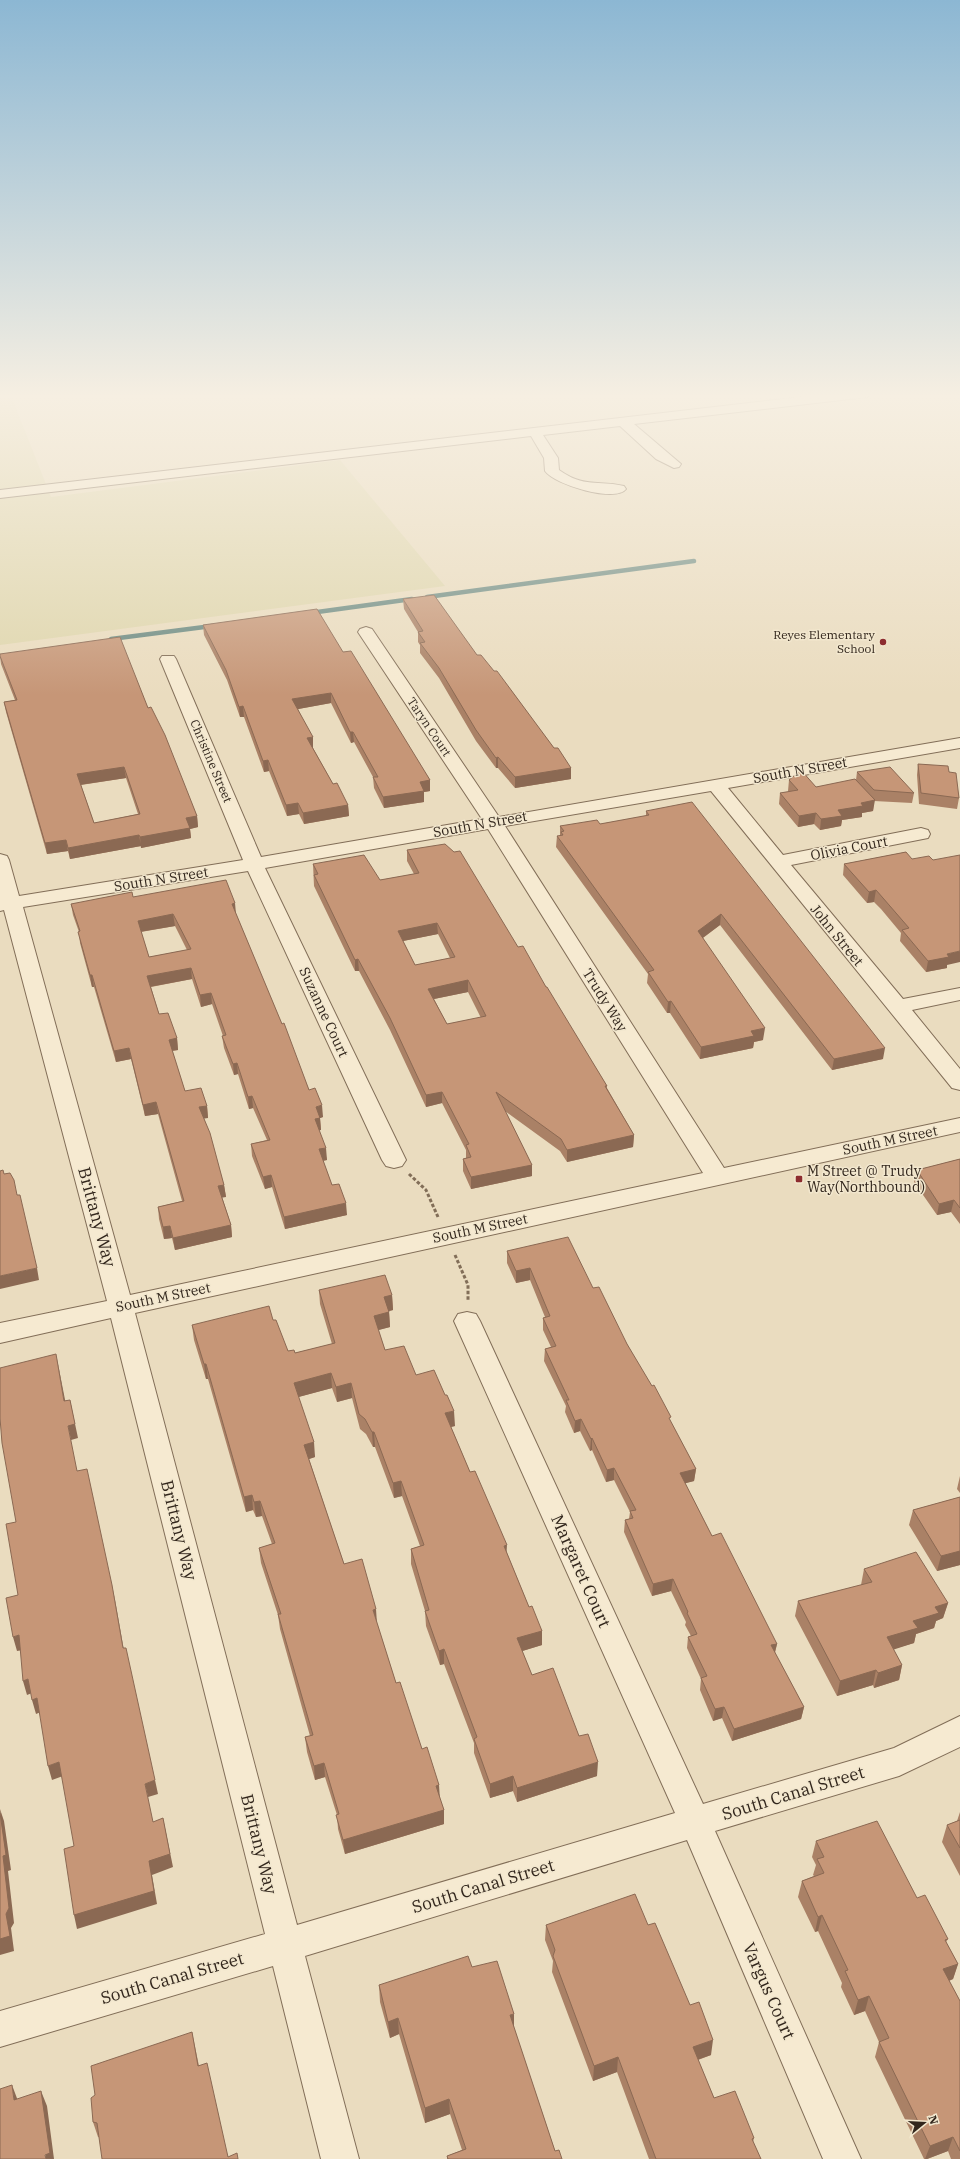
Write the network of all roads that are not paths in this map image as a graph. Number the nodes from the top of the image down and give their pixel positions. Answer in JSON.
{"nodes":[{"id":1,"x":366,"y":632,"type":"dead end"},
{"id":2,"x":168,"y":659,"type":"dead end"},
{"id":3,"x":960,"y":743,"type":"edge"},
{"id":4,"x":715,"y":784,"type":"junction"},
{"id":5,"x":493,"y":822,"type":"junction"},
{"id":6,"x":922,"y":834,"type":"dead end"},
{"id":7,"x":0,"y":860,"type":"edge"},
{"id":8,"x":777,"y":862,"type":"junction"},
{"id":9,"x":254,"y":864,"type":"junction"},
{"id":10,"x":6,"y":904,"type":"edge"},
{"id":11,"x":960,"y":994,"type":"edge"},
{"id":12,"x":896,"y":1007,"type":"junction"},
{"id":13,"x":960,"y":1083,"type":"edge"},
{"id":14,"x":960,"y":1125,"type":"edge"},
{"id":15,"x":394,"y":1160,"type":"dead end"},
{"id":16,"x":718,"y":1177,"type":"junction"},
{"id":17,"x":121,"y":1307,"type":"junction"},
{"id":18,"x":467,"y":1321,"type":"dead end"},
{"id":19,"x":0,"y":1333,"type":"edge"},
{"id":20,"x":960,"y":1730,"type":"edge"},
{"id":21,"x":695,"y":1822,"type":"junction"},
{"id":22,"x":285,"y":1945,"type":"junction"},
{"id":23,"x":0,"y":2029,"type":"edge"},
{"id":24,"x":340,"y":2159,"type":"edge"},
{"id":25,"x":842,"y":2159,"type":"edge"}],
"edges":[{"from":1,"to":5,"type":"street","name":"Taryn Court"},
{"from":2,"to":9,"type":"street","name":"Christine Street"},
{"from":3,"to":4,"type":"street","name":"South N Street"},
{"from":4,"to":5,"type":"street","name":"South N Street"},
{"from":4,"to":8,"type":"street","name":"John Street"},
{"from":5,"to":9,"type":"street","name":"South N Street"},
{"from":5,"to":16,"type":"street","name":"Trudy Way"},
{"from":6,"to":8,"type":"street","name":"Olivia Court"},
{"from":7,"to":10,"type":"street","name":"Brittany Way"},
{"from":8,"to":12,"type":"street","name":"John Street"},
{"from":9,"to":10,"type":"street","name":"South N Street"},
{"from":9,"to":15,"type":"street","name":"Suzanne Court"},
{"from":10,"to":17,"type":"street","name":"Brittany Way"},
{"from":11,"to":12,"type":"street"},
{"from":12,"to":13,"type":"street","name":"John Street"},
{"from":14,"to":16,"type":"street","name":"South M Street"},
{"from":16,"to":17,"type":"street","name":"South M Street"},
{"from":17,"to":19,"type":"street","name":"South M Street"},
{"from":17,"to":22,"type":"street","name":"Brittany Way"},
{"from":18,"to":21,"type":"street","name":"Margaret Court"},
{"from":20,"to":21,"type":"street","name":"South Canal Street"},
{"from":21,"to":22,"type":"street","name":"South Canal Street"},
{"from":21,"to":25,"type":"street","name":"Vargus Court"},
{"from":22,"to":23,"type":"street","name":"South Canal Street"},
{"from":22,"to":24,"type":"street","name":"Brittany Way"}]}
